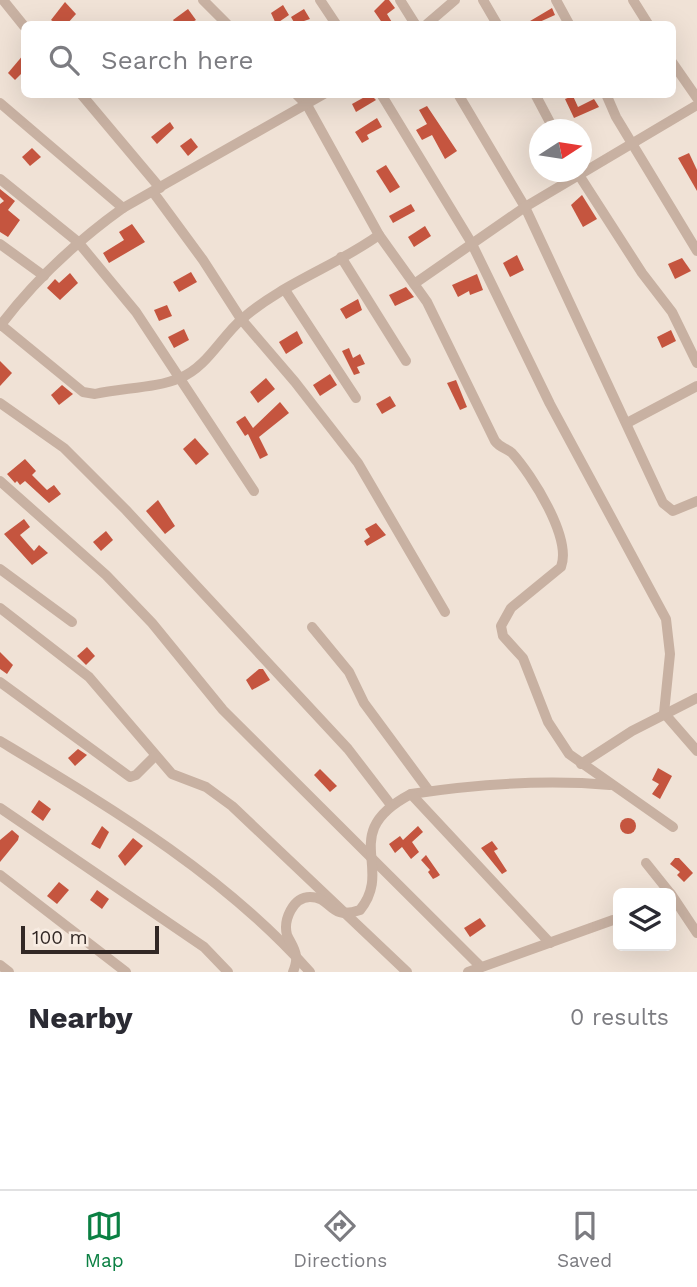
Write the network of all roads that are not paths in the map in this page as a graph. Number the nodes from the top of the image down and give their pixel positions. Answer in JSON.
{"nodes":[{"id":1,"x":203,"y":0,"type":"edge"},
{"id":2,"x":320,"y":0,"type":"edge"},
{"id":3,"x":400,"y":0,"type":"edge"},
{"id":4,"x":455,"y":0,"type":"edge"},
{"id":5,"x":483,"y":0,"type":"edge"},
{"id":6,"x":555,"y":0,"type":"edge"},
{"id":7,"x":633,"y":0,"type":"edge"},
{"id":8,"x":4,"y":3,"type":"edge"},
{"id":9,"x":224,"y":21,"type":"edge"},
{"id":10,"x":334,"y":21,"type":"edge"},
{"id":11,"x":413,"y":21,"type":"edge"},
{"id":12,"x":430,"y":21,"type":"edge"},
{"id":13,"x":495,"y":21,"type":"edge"},
{"id":14,"x":567,"y":21,"type":"edge"},
{"id":15,"x":646,"y":21,"type":"edge"},
{"id":16,"x":21,"y":23,"type":"edge"},
{"id":17,"x":676,"y":66,"type":"edge"},
{"id":18,"x":84,"y":98,"type":"edge"},
{"id":19,"x":300,"y":98,"type":"edge"},
{"id":20,"x":318,"y":98,"type":"edge"},
{"id":21,"x":384,"y":98,"type":"edge"},
{"id":22,"x":460,"y":98,"type":"edge"},
{"id":23,"x":537,"y":98,"type":"edge"},
{"id":24,"x":608,"y":98,"type":"edge"},
{"id":25,"x":697,"y":98,"type":"edge"},
{"id":26,"x":0,"y":103,"type":"edge"},
{"id":27,"x":307,"y":105,"type":"junction"},
{"id":28,"x":697,"y":105,"type":"edge"},
{"id":29,"x":548,"y":119,"type":"edge"},
{"id":30,"x":634,"y":144,"type":"junction"},
{"id":31,"x":592,"y":166,"type":"edge"},
{"id":32,"x":0,"y":179,"type":"edge"},
{"id":33,"x":564,"y":182,"type":"edge"},
{"id":34,"x":584,"y":182,"type":"edge"},
{"id":35,"x":156,"y":190,"type":"junction"},
{"id":36,"x":525,"y":207,"type":"junction"},
{"id":37,"x":123,"y":208,"type":"junction"},
{"id":38,"x":379,"y":235,"type":"junction"},
{"id":39,"x":78,"y":242,"type":"junction"},
{"id":40,"x":471,"y":242,"type":"junction"},
{"id":41,"x":0,"y":244,"type":"edge"},
{"id":42,"x":697,"y":251,"type":"edge"},
{"id":43,"x":341,"y":257,"type":"junction"},
{"id":44,"x":44,"y":276,"type":"junction"},
{"id":45,"x":414,"y":284,"type":"junction"},
{"id":46,"x":285,"y":290,"type":"junction"},
{"id":47,"x":241,"y":319,"type":"junction"},
{"id":48,"x":0,"y":324,"type":"edge"},
{"id":49,"x":406,"y":361,"type":"dead end"},
{"id":50,"x":697,"y":363,"type":"edge"},
{"id":51,"x":180,"y":378,"type":"junction"},
{"id":52,"x":697,"y":386,"type":"edge"},
{"id":53,"x":356,"y":398,"type":"dead end"},
{"id":54,"x":0,"y":403,"type":"edge"},
{"id":55,"x":627,"y":423,"type":"junction"},
{"id":56,"x":0,"y":481,"type":"edge"},
{"id":57,"x":254,"y":491,"type":"dead end"},
{"id":58,"x":697,"y":501,"type":"edge"},
{"id":59,"x":0,"y":569,"type":"edge"},
{"id":60,"x":0,"y":608,"type":"edge"},
{"id":61,"x":445,"y":612,"type":"dead end"},
{"id":62,"x":72,"y":622,"type":"dead end"},
{"id":63,"x":312,"y":627,"type":"dead end"},
{"id":64,"x":0,"y":682,"type":"edge"},
{"id":65,"x":697,"y":698,"type":"edge"},
{"id":66,"x":664,"y":713,"type":"junction"},
{"id":67,"x":0,"y":741,"type":"edge"},
{"id":68,"x":697,"y":751,"type":"edge"},
{"id":69,"x":155,"y":756,"type":"junction"},
{"id":70,"x":580,"y":764,"type":"junction"},
{"id":71,"x":613,"y":785,"type":"junction"},
{"id":72,"x":429,"y":791,"type":"junction"},
{"id":73,"x":411,"y":794,"type":"junction"},
{"id":74,"x":391,"y":805,"type":"junction"},
{"id":75,"x":0,"y":808,"type":"edge"},
{"id":76,"x":673,"y":827,"type":"dead end"},
{"id":77,"x":368,"y":852,"type":"junction"},
{"id":78,"x":646,"y":863,"type":"dead end"},
{"id":79,"x":0,"y":875,"type":"edge"},
{"id":80,"x":667,"y":888,"type":"edge"},
{"id":81,"x":676,"y":901,"type":"edge"},
{"id":82,"x":346,"y":915,"type":"junction"},
{"id":83,"x":613,"y":920,"type":"edge"},
{"id":84,"x":697,"y":933,"type":"edge"},
{"id":85,"x":550,"y":943,"type":"junction"},
{"id":86,"x":296,"y":956,"type":"junction"},
{"id":87,"x":0,"y":965,"type":"edge"},
{"id":88,"x":481,"y":967,"type":"junction"},
{"id":89,"x":9,"y":972,"type":"edge"},
{"id":90,"x":125,"y":972,"type":"edge"},
{"id":91,"x":228,"y":972,"type":"edge"},
{"id":92,"x":293,"y":972,"type":"edge"},
{"id":93,"x":310,"y":972,"type":"edge"},
{"id":94,"x":407,"y":972,"type":"edge"},
{"id":95,"x":468,"y":972,"type":"edge"}],
"edges":[{"from":1,"to":9,"type":"street"},
{"from":2,"to":10,"type":"street"},
{"from":3,"to":11,"type":"street"},
{"from":4,"to":12,"type":"street"},
{"from":5,"to":13,"type":"street"},
{"from":6,"to":14,"type":"street"},
{"from":7,"to":15,"type":"street"},
{"from":8,"to":16,"type":"street"},
{"from":17,"to":25,"type":"street"},
{"from":18,"to":35,"type":"street"},
{"from":19,"to":27,"type":"street"},
{"from":20,"to":27,"type":"street"},
{"from":21,"to":40,"type":"street"},
{"from":22,"to":36,"type":"street"},
{"from":23,"to":29,"type":"street"},
{"from":24,"to":30,"type":"street"},
{"from":26,"to":37,"type":"street"},
{"from":27,"to":35,"type":"street"},
{"from":27,"to":38,"type":"street"},
{"from":28,"to":30,"type":"street"},
{"from":30,"to":31,"type":"street"},
{"from":30,"to":42,"type":"street"},
{"from":32,"to":39,"type":"street"},
{"from":33,"to":36,"type":"street"},
{"from":34,"to":50,"type":"street"},
{"from":35,"to":37,"type":"street"},
{"from":35,"to":47,"type":"street"},
{"from":36,"to":40,"type":"street"},
{"from":36,"to":55,"type":"street"},
{"from":37,"to":39,"type":"street"},
{"from":38,"to":43,"type":"street"},
{"from":38,"to":45,"type":"street"},
{"from":39,"to":44,"type":"street"},
{"from":39,"to":51,"type":"street"},
{"from":40,"to":45,"type":"street"},
{"from":40,"to":66,"type":"street"},
{"from":41,"to":44,"type":"street"},
{"from":43,"to":46,"type":"street"},
{"from":43,"to":49,"type":"street"},
{"from":44,"to":48,"type":"street"},
{"from":45,"to":70,"type":"street"},
{"from":46,"to":47,"type":"street"},
{"from":46,"to":53,"type":"street"},
{"from":47,"to":51,"type":"street"},
{"from":47,"to":61,"type":"street"},
{"from":48,"to":51,"type":"street"},
{"from":51,"to":57,"type":"street"},
{"from":52,"to":55,"type":"street"},
{"from":54,"to":74,"type":"street"},
{"from":55,"to":58,"type":"street"},
{"from":56,"to":77,"type":"street"},
{"from":59,"to":62,"type":"street"},
{"from":60,"to":69,"type":"street"},
{"from":63,"to":72,"type":"street"},
{"from":64,"to":69,"type":"street"},
{"from":65,"to":66,"type":"street"},
{"from":66,"to":68,"type":"street"},
{"from":66,"to":70,"type":"street"},
{"from":67,"to":86,"type":"street"},
{"from":69,"to":82,"type":"street"},
{"from":70,"to":71,"type":"street"},
{"from":71,"to":72,"type":"street"},
{"from":71,"to":76,"type":"street"},
{"from":72,"to":73,"type":"street"},
{"from":73,"to":74,"type":"street"},
{"from":73,"to":85,"type":"street"},
{"from":74,"to":77,"type":"street"},
{"from":75,"to":91,"type":"street"},
{"from":77,"to":82,"type":"street"},
{"from":77,"to":88,"type":"street"},
{"from":78,"to":80,"type":"street"},
{"from":79,"to":90,"type":"street"},
{"from":81,"to":84,"type":"street"},
{"from":82,"to":86,"type":"street"},
{"from":82,"to":94,"type":"street"},
{"from":83,"to":85,"type":"street"},
{"from":85,"to":88,"type":"street"},
{"from":86,"to":92,"type":"street"},
{"from":86,"to":93,"type":"street"},
{"from":87,"to":89,"type":"street"},
{"from":88,"to":95,"type":"street"}]}
